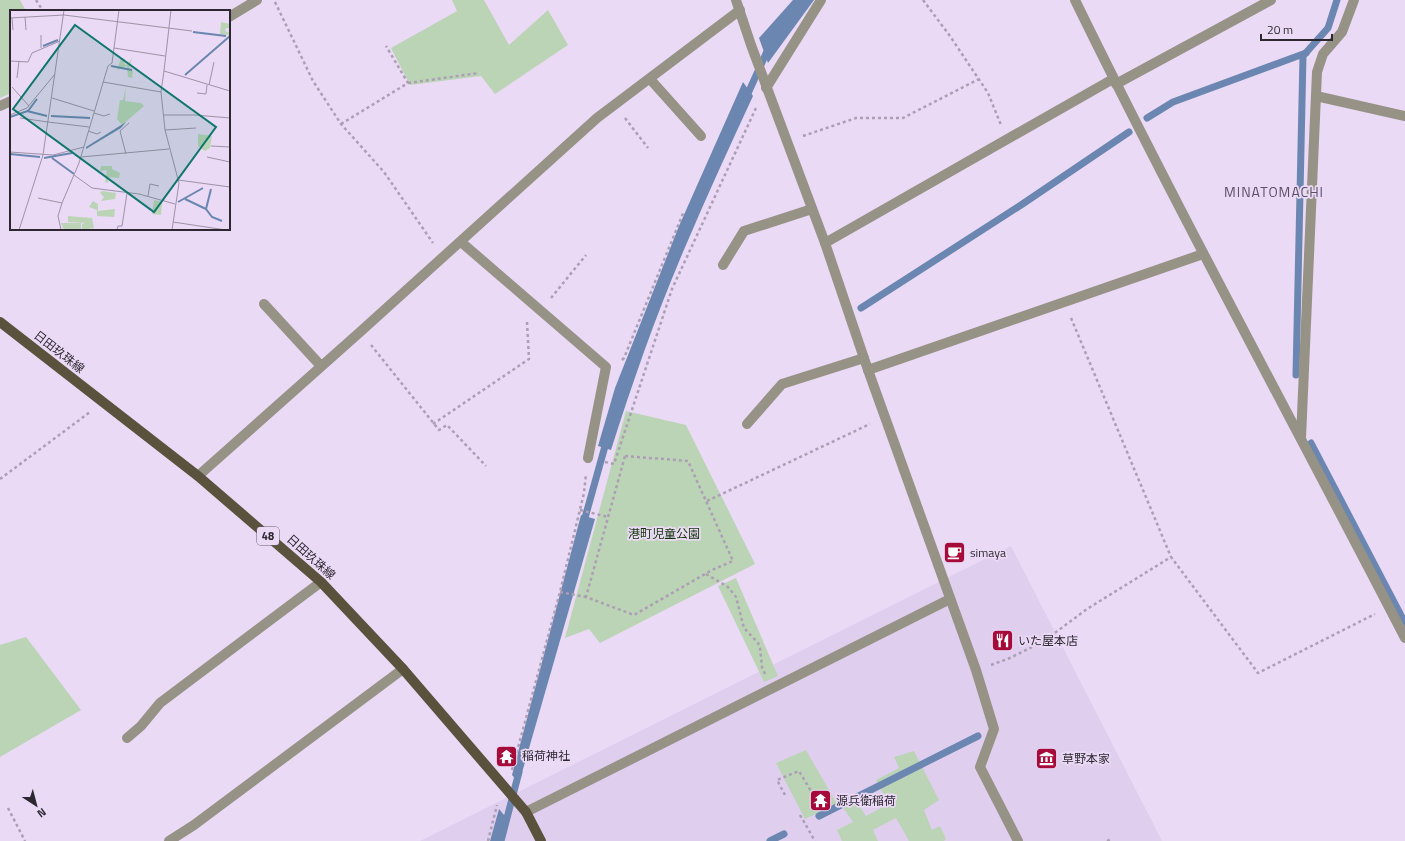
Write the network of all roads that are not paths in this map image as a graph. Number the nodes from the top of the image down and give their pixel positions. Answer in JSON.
{"nodes":[{"id":1,"x":258,"y":0,"type":"edge"},
{"id":2,"x":821,"y":0,"type":"edge"},
{"id":3,"x":1075,"y":0,"type":"edge"},
{"id":4,"x":1271,"y":0,"type":"edge"},
{"id":5,"x":1354,"y":0,"type":"edge"},
{"id":6,"x":738,"y":5,"type":"edge"},
{"id":7,"x":230,"y":16,"type":"edge"},
{"id":8,"x":650,"y":78,"type":"junction"},
{"id":9,"x":1115,"y":81,"type":"junction"},
{"id":10,"x":766,"y":88,"type":"junction"},
{"id":11,"x":1316,"y":96,"type":"junction"},
{"id":12,"x":10,"y":101,"type":"edge"},
{"id":13,"x":0,"y":106,"type":"edge"},
{"id":14,"x":1405,"y":116,"type":"edge"},
{"id":15,"x":701,"y":136,"type":"dead end"},
{"id":16,"x":812,"y":209,"type":"junction"},
{"id":17,"x":461,"y":242,"type":"junction"},
{"id":18,"x":825,"y":243,"type":"junction"},
{"id":19,"x":1203,"y":254,"type":"junction"},
{"id":20,"x":723,"y":265,"type":"dead end"},
{"id":21,"x":264,"y":304,"type":"dead end"},
{"id":22,"x":0,"y":322,"type":"edge"},
{"id":23,"x":864,"y":358,"type":"junction"},
{"id":24,"x":322,"y":366,"type":"junction"},
{"id":25,"x":868,"y":370,"type":"junction"},
{"id":26,"x":747,"y":424,"type":"dead end"},
{"id":27,"x":1301,"y":438,"type":"junction"},
{"id":28,"x":588,"y":458,"type":"road end"},
{"id":29,"x":198,"y":476,"type":"junction"},
{"id":30,"x":321,"y":582,"type":"junction"},
{"id":31,"x":950,"y":599,"type":"junction"},
{"id":32,"x":1405,"y":638,"type":"edge"},
{"id":33,"x":403,"y":669,"type":"junction"},
{"id":34,"x":127,"y":738,"type":"dead end"},
{"id":35,"x":526,"y":812,"type":"junction"},
{"id":36,"x":169,"y":841,"type":"edge"},
{"id":37,"x":541,"y":841,"type":"edge"},
{"id":38,"x":1018,"y":841,"type":"edge"}],
"edges":[{"from":1,"to":7,"type":"street"},
{"from":2,"to":10,"type":"street"},
{"from":3,"to":9,"type":"street"},
{"from":4,"to":9,"type":"street"},
{"from":5,"to":11,"type":"street"},
{"from":6,"to":8,"type":"street"},
{"from":6,"to":10,"type":"street"},
{"from":8,"to":15,"type":"street"},
{"from":8,"to":17,"type":"street"},
{"from":9,"to":18,"type":"street"},
{"from":9,"to":19,"type":"street"},
{"from":10,"to":16,"type":"street"},
{"from":11,"to":14,"type":"street"},
{"from":11,"to":27,"type":"street"},
{"from":12,"to":13,"type":"street"},
{"from":16,"to":18,"type":"street"},
{"from":16,"to":20,"type":"street"},
{"from":17,"to":24,"type":"street"},
{"from":17,"to":28,"type":"street"},
{"from":18,"to":23,"type":"street"},
{"from":19,"to":25,"type":"street"},
{"from":19,"to":27,"type":"street"},
{"from":21,"to":24,"type":"street"},
{"from":22,"to":29,"type":"main road","name":"日田玖珠線","number":"48"},
{"from":23,"to":25,"type":"street"},
{"from":23,"to":26,"type":"street"},
{"from":24,"to":29,"type":"street"},
{"from":25,"to":31,"type":"street"},
{"from":27,"to":32,"type":"street"},
{"from":29,"to":30,"type":"main road","name":"日田玖珠線","number":"48"},
{"from":30,"to":33,"type":"main road","name":"日田玖珠線","number":"48"},
{"from":30,"to":34,"type":"street"},
{"from":31,"to":35,"type":"street"},
{"from":31,"to":38,"type":"street"},
{"from":33,"to":35,"type":"main road","name":"日田玖珠線","number":"48"},
{"from":33,"to":36,"type":"street"},
{"from":35,"to":37,"type":"main road","name":"日田玖珠線","number":"48"}]}
